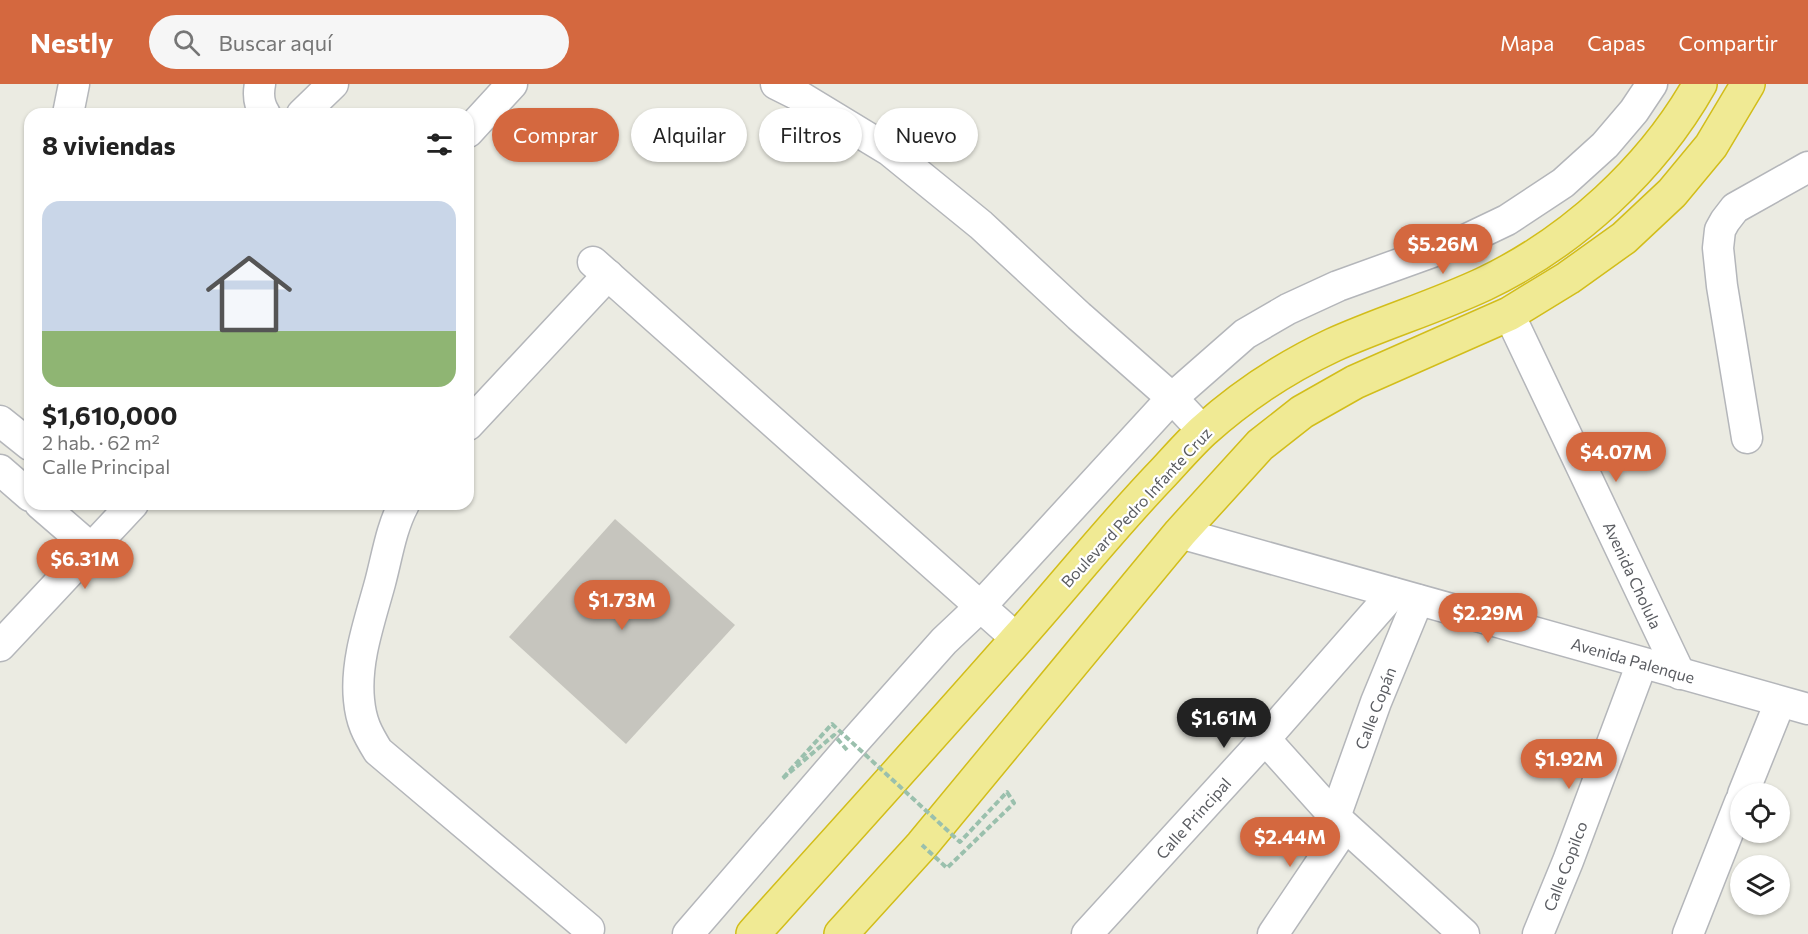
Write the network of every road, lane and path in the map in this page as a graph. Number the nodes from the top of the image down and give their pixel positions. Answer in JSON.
{"nodes":[{"id":1,"x":74,"y":84,"type":"edge"},
{"id":2,"x":260,"y":84,"type":"edge"},
{"id":3,"x":333,"y":84,"type":"edge"},
{"id":4,"x":512,"y":84,"type":"edge"},
{"id":5,"x":776,"y":84,"type":"edge"},
{"id":6,"x":1652,"y":84,"type":"edge"},
{"id":7,"x":1700,"y":84,"type":"edge"},
{"id":8,"x":1748,"y":84,"type":"edge"},
{"id":9,"x":69,"y":108,"type":"edge"},
{"id":10,"x":261,"y":108,"type":"edge"},
{"id":11,"x":308,"y":108,"type":"edge"},
{"id":12,"x":474,"y":125,"type":"edge"},
{"id":13,"x":1808,"y":167,"type":"edge"},
{"id":14,"x":1509,"y":314,"type":"junction"},
{"id":15,"x":1172,"y":398,"type":"junction"},
{"id":16,"x":474,"y":419,"type":"edge"},
{"id":17,"x":0,"y":421,"type":"edge"},
{"id":18,"x":1203,"y":431,"type":"junction"},
{"id":19,"x":1748,"y":438,"type":"dead end"},
{"id":20,"x":24,"y":441,"type":"edge"},
{"id":21,"x":0,"y":470,"type":"edge"},
{"id":22,"x":24,"y":491,"type":"edge"},
{"id":23,"x":47,"y":510,"type":"edge"},
{"id":24,"x":117,"y":510,"type":"edge"},
{"id":25,"x":401,"y":510,"type":"edge"},
{"id":26,"x":1180,"y":533,"type":"junction"},
{"id":27,"x":92,"y":549,"type":"junction"},
{"id":28,"x":1406,"y":596,"type":"junction"},
{"id":29,"x":980,"y":607,"type":"junction"},
{"id":30,"x":1017,"y":639,"type":"junction"},
{"id":31,"x":0,"y":646,"type":"edge"},
{"id":32,"x":1642,"y":663,"type":"junction"},
{"id":33,"x":1680,"y":674,"type":"junction"},
{"id":34,"x":1794,"y":705,"type":"edge"},
{"id":35,"x":1265,"y":739,"type":"junction"},
{"id":36,"x":847,"y":750,"type":"junction"},
{"id":37,"x":1749,"y":783,"type":"edge"},
{"id":38,"x":1340,"y":822,"type":"junction"},
{"id":39,"x":1730,"y":827,"type":"edge"},
{"id":40,"x":922,"y":845,"type":"junction"},
{"id":41,"x":589,"y":929,"type":"dead end"},
{"id":42,"x":688,"y":934,"type":"edge"},
{"id":43,"x":753,"y":934,"type":"edge"},
{"id":44,"x":841,"y":934,"type":"edge"},
{"id":45,"x":1087,"y":934,"type":"edge"},
{"id":46,"x":1273,"y":934,"type":"edge"},
{"id":47,"x":1464,"y":934,"type":"edge"},
{"id":48,"x":1538,"y":934,"type":"edge"},
{"id":49,"x":1688,"y":934,"type":"edge"}],
"edges":[{"from":1,"to":9,"type":"street"},
{"from":2,"to":10,"type":"street"},
{"from":3,"to":11,"type":"street"},
{"from":4,"to":12,"type":"street"},
{"from":5,"to":15,"type":"street"},
{"from":6,"to":15,"type":"street"},
{"from":7,"to":18,"type":"highway","name":"Boulevard Pedro Infante Cruz"},
{"from":8,"to":14,"type":"highway"},
{"from":13,"to":19,"type":"street"},
{"from":14,"to":26,"type":"highway"},
{"from":14,"to":33,"type":"street","name":"Avenida Cholula"},
{"from":15,"to":18,"type":"street"},
{"from":15,"to":29,"type":"street"},
{"from":16,"to":29,"type":"street"},
{"from":17,"to":20,"type":"street"},
{"from":18,"to":30,"type":"highway","name":"Boulevard Pedro Infante Cruz"},
{"from":21,"to":22,"type":"street"},
{"from":23,"to":27,"type":"street"},
{"from":24,"to":27,"type":"street"},
{"from":25,"to":41,"type":"street"},
{"from":26,"to":28,"type":"street","name":"Avenida Palenque"},
{"from":26,"to":40,"type":"highway"},
{"from":27,"to":31,"type":"street"},
{"from":28,"to":32,"type":"street","name":"Avenida Palenque"},
{"from":28,"to":35,"type":"street","name":"Calle Principal"},
{"from":28,"to":38,"type":"street","name":"Calle Copán"},
{"from":29,"to":30,"type":"street"},
{"from":29,"to":36,"type":"street"},
{"from":30,"to":43,"type":"highway","name":"Boulevard Pedro Infante Cruz"},
{"from":32,"to":33,"type":"street","name":"Avenida Palenque"},
{"from":32,"to":48,"type":"street","name":"Calle Copilco"},
{"from":33,"to":34,"type":"street","name":"Avenida Palenque"},
{"from":34,"to":37,"type":"street"},
{"from":35,"to":38,"type":"street"},
{"from":35,"to":45,"type":"street","name":"Calle Principal"},
{"from":36,"to":40,"type":"path","bridge":true},
{"from":36,"to":42,"type":"street"},
{"from":38,"to":46,"type":"street","name":"Calle Copán"},
{"from":38,"to":47,"type":"street"},
{"from":39,"to":49,"type":"street"},
{"from":40,"to":44,"type":"highway"}]}
